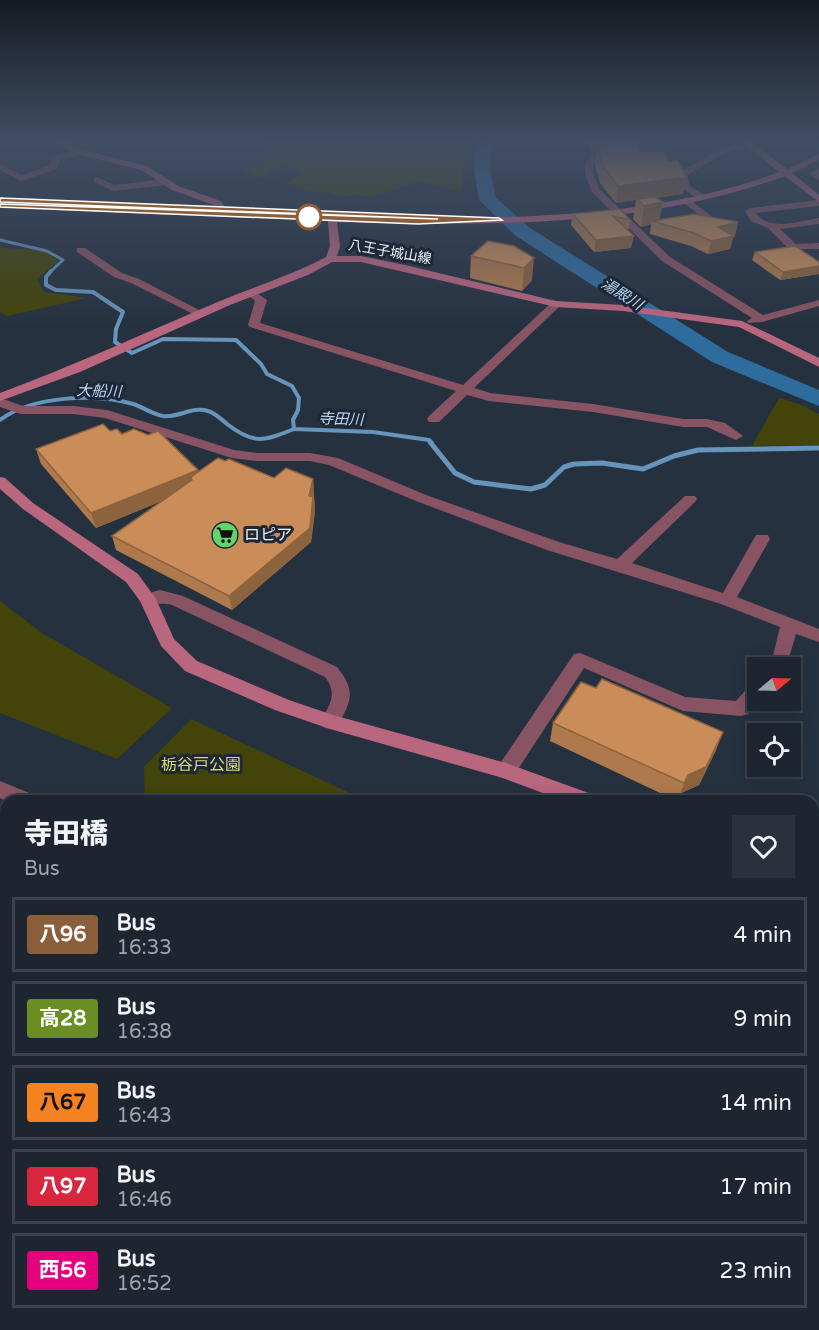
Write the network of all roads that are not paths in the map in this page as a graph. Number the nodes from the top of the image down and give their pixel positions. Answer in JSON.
{"nodes":[{"id":1,"x":62,"y":203,"type":"edge"},
{"id":2,"x":219,"y":203,"type":"edge"},
{"id":3,"x":609,"y":203,"type":"edge"},
{"id":4,"x":667,"y":203,"type":"edge"},
{"id":5,"x":690,"y":203,"type":"edge"},
{"id":6,"x":805,"y":203,"type":"edge"},
{"id":7,"x":0,"y":205,"type":"edge"},
{"id":8,"x":223,"y":211,"type":"junction"},
{"id":9,"x":618,"y":211,"type":"junction"},
{"id":10,"x":333,"y":216,"type":"junction"},
{"id":11,"x":819,"y":221,"type":"edge"},
{"id":12,"x":672,"y":225,"type":"edge"},
{"id":13,"x":772,"y":227,"type":"junction"},
{"id":14,"x":649,"y":230,"type":"edge"},
{"id":15,"x":638,"y":232,"type":"junction"},
{"id":16,"x":819,"y":246,"type":"edge"},
{"id":17,"x":81,"y":250,"type":"dead end"},
{"id":18,"x":330,"y":259,"type":"junction"},
{"id":19,"x":252,"y":293,"type":"junction"},
{"id":20,"x":819,"y":303,"type":"edge"},
{"id":21,"x":556,"y":304,"type":"junction"},
{"id":22,"x":201,"y":314,"type":"junction"},
{"id":23,"x":762,"y":319,"type":"junction"},
{"id":24,"x":742,"y":324,"type":"junction"},
{"id":25,"x":819,"y":363,"type":"edge"},
{"id":26,"x":465,"y":390,"type":"junction"},
{"id":27,"x":0,"y":397,"type":"edge"},
{"id":28,"x":11,"y":407,"type":"edge"},
{"id":29,"x":434,"y":419,"type":"dead end"},
{"id":30,"x":736,"y":436,"type":"dead end"},
{"id":31,"x":0,"y":481,"type":"edge"},
{"id":32,"x":690,"y":499,"type":"dead end"},
{"id":33,"x":762,"y":539,"type":"dead end"},
{"id":34,"x":620,"y":565,"type":"junction"},
{"id":35,"x":148,"y":599,"type":"junction"},
{"id":36,"x":727,"y":600,"type":"junction"},
{"id":37,"x":789,"y":623,"type":"junction"},
{"id":38,"x":819,"y":636,"type":"edge"},
{"id":39,"x":781,"y":657,"type":"edge"},
{"id":40,"x":747,"y":702,"type":"edge"},
{"id":41,"x":330,"y":722,"type":"junction"},
{"id":42,"x":506,"y":771,"type":"junction"},
{"id":43,"x":571,"y":795,"type":"edge"}],
"edges":[{"from":1,"to":8,"type":"street"},
{"from":2,"to":8,"type":"street"},
{"from":3,"to":9,"type":"street"},
{"from":4,"to":9,"type":"street"},
{"from":5,"to":12,"type":"street"},
{"from":6,"to":13,"type":"street"},
{"from":7,"to":8,"type":"street"},
{"from":8,"to":10,"type":"street"},
{"from":9,"to":10,"type":"street"},
{"from":9,"to":15,"type":"street"},
{"from":10,"to":18,"type":"street"},
{"from":11,"to":13,"type":"street"},
{"from":13,"to":16,"type":"street"},
{"from":14,"to":15,"type":"street"},
{"from":15,"to":23,"type":"street"},
{"from":17,"to":22,"type":"street"},
{"from":18,"to":19,"type":"street","name":"八王子城山線"},
{"from":18,"to":21,"type":"street","name":"八王子城山線"},
{"from":19,"to":22,"type":"street","name":"八王子城山線"},
{"from":19,"to":26,"type":"street"},
{"from":20,"to":23,"type":"street"},
{"from":21,"to":24,"type":"street","name":"八王子城山線"},
{"from":21,"to":26,"type":"street"},
{"from":22,"to":27,"type":"street","name":"八王子城山線"},
{"from":23,"to":24,"type":"street"},
{"from":24,"to":25,"type":"street"},
{"from":26,"to":29,"type":"street"},
{"from":26,"to":30,"type":"street"},
{"from":28,"to":34,"type":"street"},
{"from":31,"to":35,"type":"street"},
{"from":32,"to":34,"type":"street"},
{"from":33,"to":36,"type":"street"},
{"from":34,"to":36,"type":"street"},
{"from":35,"to":41,"type":"street"},
{"from":35,"to":41,"type":"street"},
{"from":36,"to":37,"type":"street"},
{"from":37,"to":38,"type":"street"},
{"from":37,"to":39,"type":"street"},
{"from":40,"to":42,"type":"street"},
{"from":41,"to":42,"type":"street"},
{"from":42,"to":43,"type":"street"}]}
